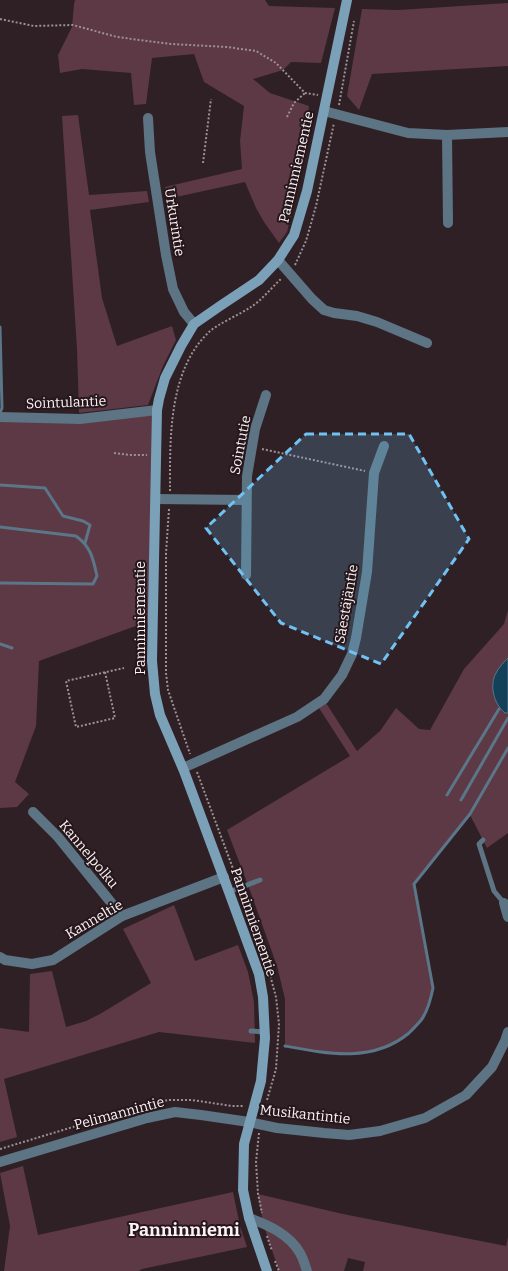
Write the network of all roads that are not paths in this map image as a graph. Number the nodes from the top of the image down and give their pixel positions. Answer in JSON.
{"nodes":[{"id":1,"x":347,"y":0,"type":"edge"},
{"id":2,"x":324,"y":111,"type":"junction"},
{"id":3,"x":148,"y":118,"type":"dead end"},
{"id":4,"x":508,"y":132,"type":"edge"},
{"id":5,"x":447,"y":136,"type":"junction"},
{"id":6,"x":448,"y":223,"type":"dead end"},
{"id":7,"x":278,"y":260,"type":"junction"},
{"id":8,"x":194,"y":324,"type":"junction"},
{"id":9,"x":427,"y":343,"type":"dead end"},
{"id":10,"x":266,"y":396,"type":"dead end"},
{"id":11,"x":157,"y":410,"type":"junction"},
{"id":12,"x":0,"y":417,"type":"edge"},
{"id":13,"x":384,"y":446,"type":"dead end"},
{"id":14,"x":156,"y":499,"type":"junction"},
{"id":15,"x":246,"y":500,"type":"junction"},
{"id":16,"x":246,"y":575,"type":"dead end"},
{"id":17,"x":183,"y":768,"type":"junction"},
{"id":18,"x":33,"y":812,"type":"dead end"},
{"id":19,"x":483,"y":840,"type":"dead end"},
{"id":20,"x":224,"y":877,"type":"junction"},
{"id":21,"x":260,"y":880,"type":"dead end"},
{"id":22,"x":229,"y":892,"type":"junction"},
{"id":23,"x":504,"y":903,"type":"joint"},
{"id":24,"x":122,"y":916,"type":"junction"},
{"id":25,"x":508,"y":917,"type":"edge"},
{"id":26,"x":0,"y":958,"type":"edge"},
{"id":27,"x":251,"y":1031,"type":"dead end"},
{"id":28,"x":265,"y":1032,"type":"junction"},
{"id":29,"x":508,"y":1032,"type":"edge"},
{"id":30,"x":249,"y":1122,"type":"junction"},
{"id":31,"x":0,"y":1162,"type":"edge"},
{"id":32,"x":248,"y":1218,"type":"junction"},
{"id":33,"x":267,"y":1271,"type":"edge"},
{"id":34,"x":307,"y":1271,"type":"edge"}],
"edges":[{"from":1,"to":2,"type":"street","name":"Panninniementie"},
{"from":2,"to":5,"type":"street"},
{"from":2,"to":7,"type":"street","name":"Panninniementie"},
{"from":3,"to":8,"type":"street","name":"Urkurintie"},
{"from":4,"to":5,"type":"street"},
{"from":5,"to":6,"type":"street"},
{"from":7,"to":8,"type":"street","name":"Panninniementie"},
{"from":7,"to":9,"type":"street"},
{"from":8,"to":11,"type":"street","name":"Panninniementie"},
{"from":10,"to":15,"type":"street","name":"Sointutie"},
{"from":11,"to":12,"type":"street","name":"Sointulantie"},
{"from":11,"to":14,"type":"street","name":"Panninniementie"},
{"from":13,"to":17,"type":"street","name":"Säestäjäntie"},
{"from":14,"to":15,"type":"street"},
{"from":14,"to":17,"type":"street","name":"Panninniementie"},
{"from":15,"to":16,"type":"street","name":"Sointutie"},
{"from":17,"to":20,"type":"street","name":"Panninniementie"},
{"from":18,"to":24,"type":"street","name":"Kannelpolku"},
{"from":19,"to":23,"type":"lane"},
{"from":20,"to":22,"type":"street","name":"Panninniementie"},
{"from":20,"to":24,"type":"street","name":"Kanneltie"},
{"from":21,"to":22,"type":"lane"},
{"from":22,"to":28,"type":"street","name":"Panninniementie"},
{"from":23,"to":25,"type":"street"},
{"from":24,"to":26,"type":"street","name":"Kanneltie"},
{"from":27,"to":28,"type":"lane"},
{"from":28,"to":30,"type":"street","name":"Panninniementie"},
{"from":29,"to":30,"type":"street","name":"Musikantintie"},
{"from":30,"to":31,"type":"street","name":"Pelimannintie"},
{"from":30,"to":32,"type":"street","name":"Panninniementie"},
{"from":32,"to":33,"type":"street","name":"Panninniementie"},
{"from":32,"to":34,"type":"street"}]}
